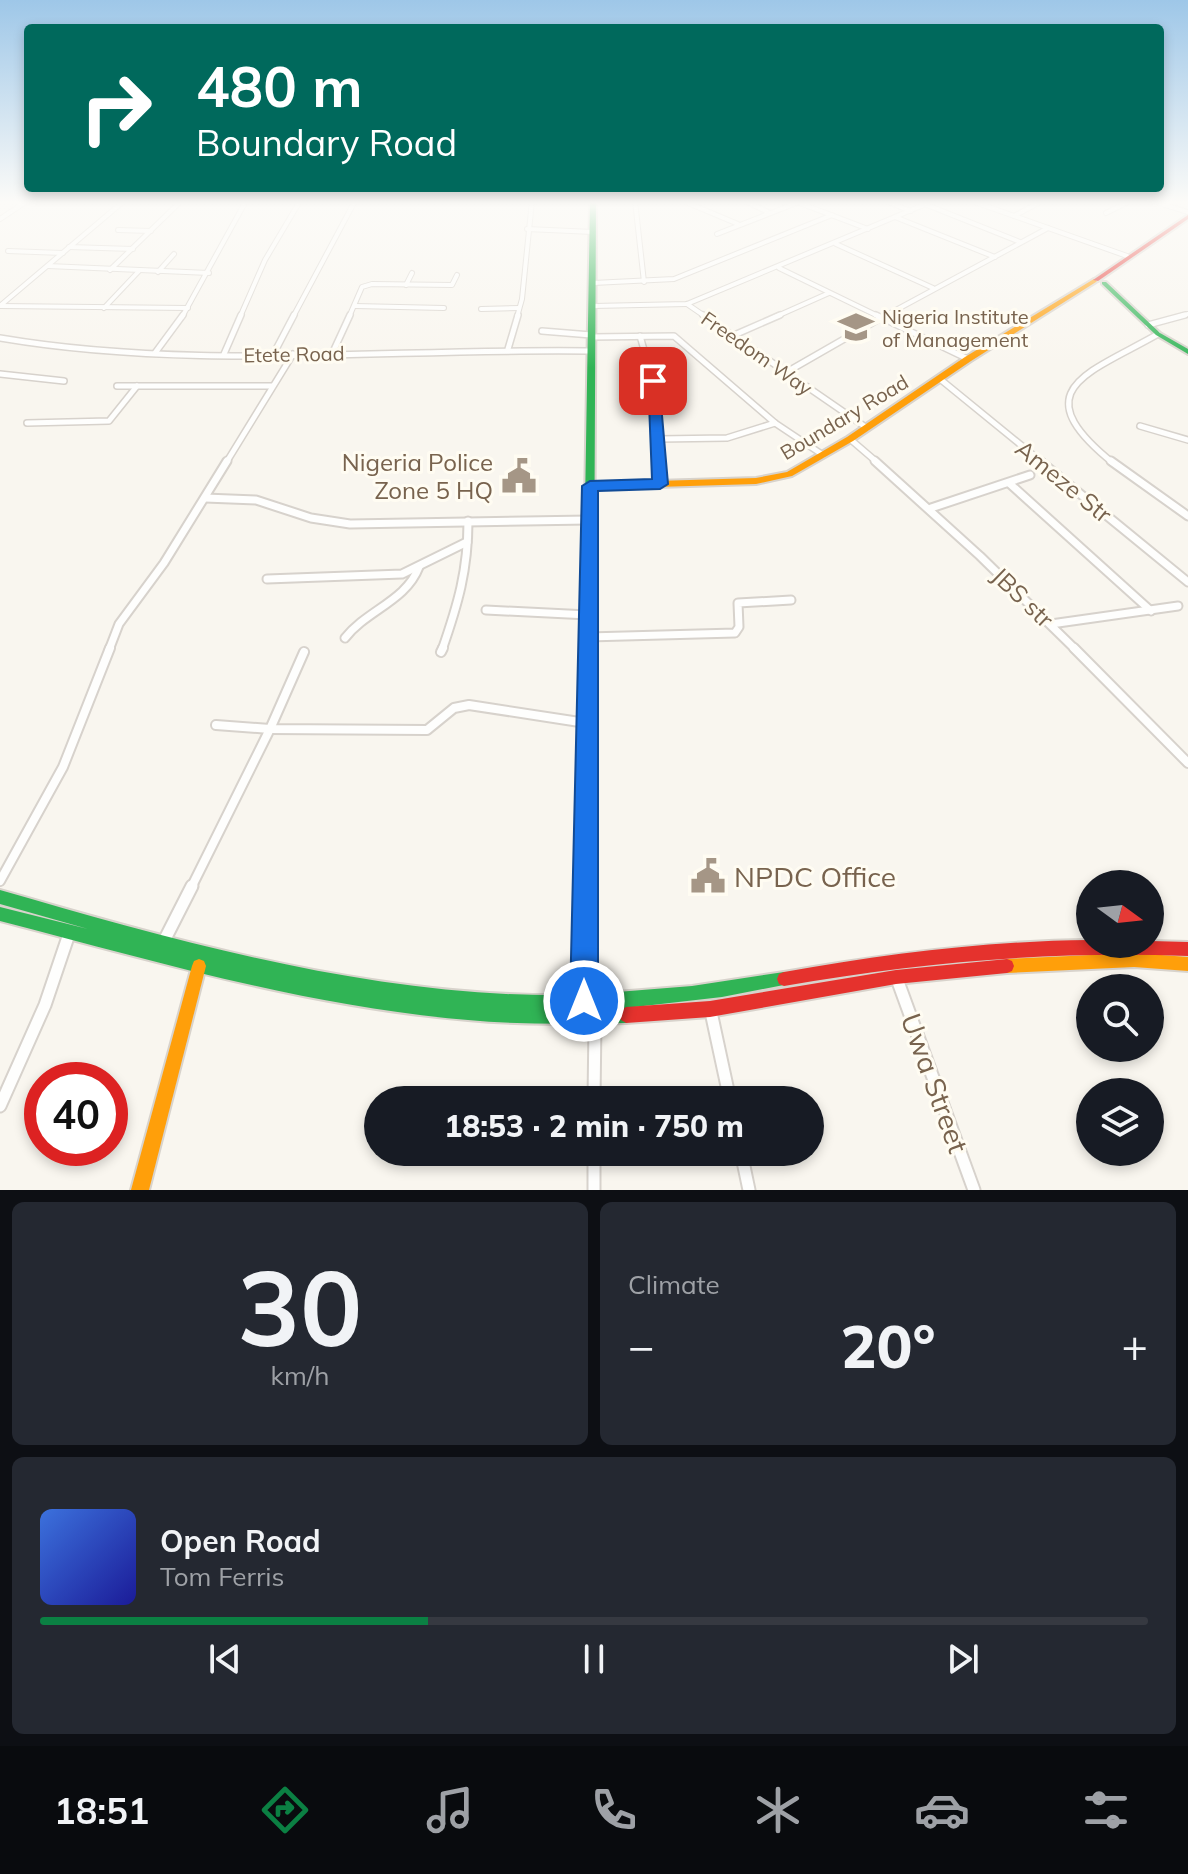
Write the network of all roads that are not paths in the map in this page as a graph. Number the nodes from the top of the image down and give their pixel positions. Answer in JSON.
{"nodes":[{"id":1,"x":1127,"y":256,"type":"edge"},
{"id":2,"x":59,"y":257,"type":"edge"},
{"id":3,"x":125,"y":257,"type":"edge"},
{"id":4,"x":172,"y":257,"type":"edge"},
{"id":5,"x":217,"y":257,"type":"edge"},
{"id":6,"x":267,"y":257,"type":"edge"},
{"id":7,"x":325,"y":257,"type":"edge"},
{"id":8,"x":524,"y":257,"type":"edge"},
{"id":9,"x":593,"y":257,"type":"edge"},
{"id":10,"x":641,"y":257,"type":"edge"},
{"id":11,"x":730,"y":257,"type":"edge"},
{"id":12,"x":806,"y":257,"type":"edge"},
{"id":13,"x":864,"y":257,"type":"edge"},
{"id":14,"x":995,"y":257,"type":"edge"},
{"id":15,"x":48,"y":266,"type":"junction"},
{"id":16,"x":779,"y":268,"type":"junction"},
{"id":17,"x":110,"y":270,"type":"junction"},
{"id":18,"x":139,"y":271,"type":"junction"},
{"id":19,"x":158,"y":272,"type":"junction"},
{"id":20,"x":209,"y":273,"type":"junction"},
{"id":21,"x":412,"y":273,"type":"dead end"},
{"id":22,"x":457,"y":275,"type":"dead end"},
{"id":23,"x":1097,"y":281,"type":"junction"},
{"id":24,"x":644,"y":282,"type":"junction"},
{"id":25,"x":593,"y":283,"type":"junction"},
{"id":26,"x":406,"y":285,"type":"junction"},
{"id":27,"x":933,"y":288,"type":"junction"},
{"id":28,"x":829,"y":293,"type":"junction"},
{"id":29,"x":687,"y":304,"type":"junction"},
{"id":30,"x":355,"y":306,"type":"junction"},
{"id":31,"x":593,"y":306,"type":"junction"},
{"id":32,"x":104,"y":308,"type":"junction"},
{"id":33,"x":188,"y":308,"type":"junction"},
{"id":34,"x":444,"y":308,"type":"dead end"},
{"id":35,"x":519,"y":308,"type":"junction"},
{"id":36,"x":481,"y":309,"type":"dead end"},
{"id":37,"x":1188,"y":314,"type":"edge"},
{"id":38,"x":880,"y":318,"type":"junction"},
{"id":39,"x":1148,"y":325,"type":"junction"},
{"id":40,"x":542,"y":331,"type":"dead end"},
{"id":41,"x":1158,"y":334,"type":"junction"},
{"id":42,"x":591,"y":336,"type":"junction"},
{"id":43,"x":640,"y":336,"type":"junction"},
{"id":44,"x":732,"y":336,"type":"junction"},
{"id":45,"x":0,"y":338,"type":"edge"},
{"id":46,"x":508,"y":349,"type":"junction"},
{"id":47,"x":589,"y":351,"type":"junction"},
{"id":48,"x":1188,"y":352,"type":"edge"},
{"id":49,"x":155,"y":353,"type":"junction"},
{"id":50,"x":224,"y":354,"type":"junction"},
{"id":51,"x":293,"y":354,"type":"junction"},
{"id":52,"x":332,"y":354,"type":"junction"},
{"id":53,"x":273,"y":355,"type":"junction"},
{"id":54,"x":968,"y":359,"type":"junction"},
{"id":55,"x":785,"y":373,"type":"junction"},
{"id":56,"x":0,"y":374,"type":"edge"},
{"id":57,"x":940,"y":379,"type":"junction"},
{"id":58,"x":64,"y":381,"type":"dead end"},
{"id":59,"x":117,"y":386,"type":"dead end"},
{"id":60,"x":137,"y":386,"type":"junction"},
{"id":61,"x":272,"y":386,"type":"junction"},
{"id":62,"x":27,"y":423,"type":"dead end"},
{"id":63,"x":775,"y":423,"type":"junction"},
{"id":64,"x":1140,"y":426,"type":"dead end"},
{"id":65,"x":867,"y":428,"type":"junction"},
{"id":66,"x":659,"y":439,"type":"junction"},
{"id":67,"x":850,"y":439,"type":"junction"},
{"id":68,"x":1188,"y":440,"type":"edge"},
{"id":69,"x":823,"y":455,"type":"junction"},
{"id":70,"x":1030,"y":475,"type":"dead end"},
{"id":71,"x":1009,"y":483,"type":"junction"},
{"id":72,"x":660,"y":484,"type":"junction"},
{"id":73,"x":590,"y":486,"type":"junction"},
{"id":74,"x":205,"y":498,"type":"junction"},
{"id":75,"x":931,"y":508,"type":"junction"},
{"id":76,"x":1188,"y":516,"type":"edge"},
{"id":77,"x":589,"y":520,"type":"junction"},
{"id":78,"x":468,"y":521,"type":"junction"},
{"id":79,"x":467,"y":542,"type":"junction"},
{"id":80,"x":419,"y":567,"type":"junction"},
{"id":81,"x":267,"y":579,"type":"dead end"},
{"id":82,"x":1188,"y":582,"type":"edge"},
{"id":83,"x":791,"y":600,"type":"dead end"},
{"id":84,"x":1178,"y":606,"type":"dead end"},
{"id":85,"x":486,"y":610,"type":"dead end"},
{"id":86,"x":1151,"y":611,"type":"junction"},
{"id":87,"x":588,"y":615,"type":"junction"},
{"id":88,"x":1051,"y":624,"type":"junction"},
{"id":89,"x":588,"y":637,"type":"junction"},
{"id":90,"x":345,"y":638,"type":"dead end"},
{"id":91,"x":304,"y":652,"type":"dead end"},
{"id":92,"x":441,"y":652,"type":"dead end"},
{"id":93,"x":586,"y":723,"type":"junction"},
{"id":94,"x":216,"y":725,"type":"dead end"},
{"id":95,"x":270,"y":729,"type":"junction"},
{"id":96,"x":1188,"y":763,"type":"edge"},
{"id":97,"x":0,"y":881,"type":"edge"},
{"id":98,"x":0,"y":897,"type":"edge"},
{"id":99,"x":0,"y":914,"type":"edge"},
{"id":100,"x":70,"y":933,"type":"junction"},
{"id":101,"x":164,"y":941,"type":"junction"},
{"id":102,"x":1188,"y":949,"type":"edge"},
{"id":103,"x":1188,"y":964,"type":"edge"},
{"id":104,"x":199,"y":966,"type":"junction"},
{"id":105,"x":896,"y":977,"type":"junction"},
{"id":106,"x":590,"y":1001,"type":"junction"},
{"id":107,"x":710,"y":1009,"type":"junction"},
{"id":108,"x":589,"y":1018,"type":"junction"},
{"id":109,"x":593,"y":1086,"type":"edge"},
{"id":110,"x":727,"y":1086,"type":"edge"},
{"id":111,"x":0,"y":1106,"type":"edge"},
{"id":112,"x":594,"y":1166,"type":"edge"},
{"id":113,"x":744,"y":1166,"type":"edge"},
{"id":114,"x":140,"y":1190,"type":"edge"},
{"id":115,"x":594,"y":1190,"type":"edge"},
{"id":116,"x":749,"y":1190,"type":"edge"},
{"id":117,"x":974,"y":1190,"type":"edge"}],
"edges":[{"from":1,"to":23,"type":"main road","name":"Boundary Road"},
{"from":2,"to":15,"type":"street"},
{"from":3,"to":17,"type":"street"},
{"from":4,"to":19,"type":"street"},
{"from":5,"to":20,"type":"street"},
{"from":6,"to":50,"type":"street"},
{"from":7,"to":53,"type":"street"},
{"from":8,"to":35,"type":"street"},
{"from":9,"to":25,"type":"main road"},
{"from":10,"to":24,"type":"street"},
{"from":11,"to":24,"type":"street"},
{"from":12,"to":16,"type":"street"},
{"from":13,"to":27,"type":"street"},
{"from":14,"to":27,"type":"street"},
{"from":15,"to":17,"type":"street"},
{"from":15,"to":32,"type":"street"},
{"from":16,"to":28,"type":"street"},
{"from":16,"to":29,"type":"street"},
{"from":17,"to":18,"type":"street"},
{"from":18,"to":19,"type":"street"},
{"from":18,"to":32,"type":"street"},
{"from":19,"to":20,"type":"street"},
{"from":20,"to":33,"type":"street"},
{"from":21,"to":26,"type":"street"},
{"from":22,"to":26,"type":"street"},
{"from":23,"to":39,"type":"main road"},
{"from":23,"to":54,"type":"main road","name":"Boundary Road"},
{"from":24,"to":25,"type":"street"},
{"from":25,"to":31,"type":"main road"},
{"from":26,"to":30,"type":"street"},
{"from":27,"to":38,"type":"street"},
{"from":28,"to":38,"type":"street"},
{"from":28,"to":44,"type":"street"},
{"from":29,"to":31,"type":"street"},
{"from":29,"to":44,"type":"street","name":"Freedom Way"},
{"from":30,"to":34,"type":"street"},
{"from":30,"to":52,"type":"street"},
{"from":31,"to":42,"type":"main road"},
{"from":32,"to":33,"type":"street"},
{"from":33,"to":49,"type":"street"},
{"from":35,"to":36,"type":"street"},
{"from":35,"to":46,"type":"street"},
{"from":37,"to":39,"type":"street"},
{"from":38,"to":54,"type":"street"},
{"from":38,"to":55,"type":"street"},
{"from":39,"to":41,"type":"main road"},
{"from":40,"to":42,"type":"street"},
{"from":41,"to":48,"type":"main road"},
{"from":41,"to":76,"type":"street"},
{"from":42,"to":43,"type":"street"},
{"from":42,"to":47,"type":"main road"},
{"from":43,"to":63,"type":"street"},
{"from":43,"to":66,"type":"street"},
{"from":44,"to":55,"type":"street","name":"Freedom Way"},
{"from":45,"to":49,"type":"street","name":"Etete Road"},
{"from":46,"to":47,"type":"street","name":"Etete Road"},
{"from":46,"to":52,"type":"street","name":"Etete Road"},
{"from":47,"to":73,"type":"main road"},
{"from":49,"to":50,"type":"street","name":"Etete Road"},
{"from":50,"to":53,"type":"street","name":"Etete Road"},
{"from":51,"to":52,"type":"street","name":"Etete Road"},
{"from":51,"to":53,"type":"street","name":"Etete Road"},
{"from":51,"to":61,"type":"street"},
{"from":54,"to":57,"type":"main road","name":"Boundary Road"},
{"from":55,"to":65,"type":"street","name":"Freedom Way"},
{"from":56,"to":58,"type":"street"},
{"from":57,"to":65,"type":"main road","name":"Boundary Road"},
{"from":57,"to":82,"type":"street","name":"Ameze Str"},
{"from":59,"to":60,"type":"street"},
{"from":60,"to":61,"type":"street"},
{"from":60,"to":62,"type":"street"},
{"from":61,"to":74,"type":"street"},
{"from":63,"to":66,"type":"street"},
{"from":63,"to":69,"type":"street"},
{"from":64,"to":68,"type":"street"},
{"from":65,"to":67,"type":"main road","name":"Boundary Road"},
{"from":66,"to":72,"type":"street"},
{"from":67,"to":69,"type":"main road","name":"Boundary Road"},
{"from":67,"to":75,"type":"street","name":"JBS str"},
{"from":69,"to":72,"type":"main road","name":"Boundary Road"},
{"from":70,"to":71,"type":"street"},
{"from":71,"to":75,"type":"street"},
{"from":71,"to":86,"type":"street"},
{"from":72,"to":73,"type":"main road","name":"Boundary Road"},
{"from":73,"to":77,"type":"main road"},
{"from":74,"to":78,"type":"street"},
{"from":74,"to":97,"type":"street"},
{"from":75,"to":88,"type":"street","name":"JBS str"},
{"from":77,"to":78,"type":"street"},
{"from":77,"to":87,"type":"main road"},
{"from":78,"to":79,"type":"street"},
{"from":79,"to":80,"type":"street"},
{"from":79,"to":92,"type":"street"},
{"from":80,"to":81,"type":"street"},
{"from":80,"to":90,"type":"street"},
{"from":83,"to":89,"type":"street"},
{"from":84,"to":86,"type":"street"},
{"from":85,"to":87,"type":"street"},
{"from":86,"to":88,"type":"street"},
{"from":87,"to":89,"type":"main road"},
{"from":88,"to":96,"type":"street","name":"JBS str"},
{"from":89,"to":93,"type":"main road"},
{"from":91,"to":95,"type":"street"},
{"from":93,"to":95,"type":"street"},
{"from":93,"to":106,"type":"main road"},
{"from":94,"to":95,"type":"street"},
{"from":95,"to":101,"type":"street"},
{"from":98,"to":101,"type":"main road"},
{"from":99,"to":100,"type":"main road"},
{"from":100,"to":104,"type":"main road"},
{"from":100,"to":111,"type":"street"},
{"from":101,"to":106,"type":"main road"},
{"from":102,"to":106,"type":"main road"},
{"from":103,"to":105,"type":"main road"},
{"from":104,"to":108,"type":"main road"},
{"from":104,"to":114,"type":"main road"},
{"from":105,"to":107,"type":"main road"},
{"from":105,"to":117,"type":"street","name":"Uwa Street"},
{"from":106,"to":108,"type":"street"},
{"from":107,"to":108,"type":"main road"},
{"from":107,"to":110,"type":"street"},
{"from":108,"to":109,"type":"street"},
{"from":112,"to":115,"type":"street"},
{"from":113,"to":116,"type":"street"}]}
